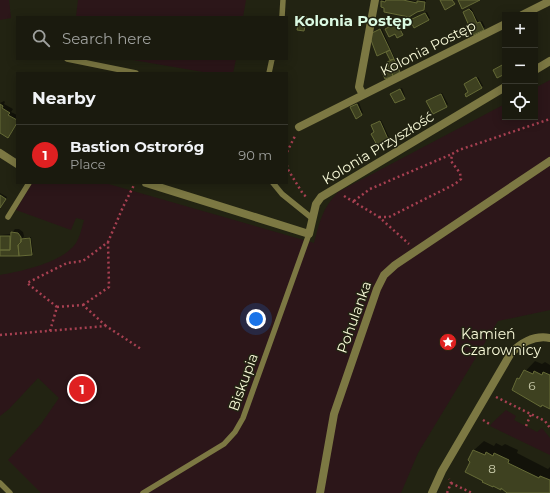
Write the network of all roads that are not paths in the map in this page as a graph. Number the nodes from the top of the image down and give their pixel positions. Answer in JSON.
{"nodes":[{"id":1,"x":283,"y":0,"type":"edge"},
{"id":2,"x":375,"y":0,"type":"edge"},
{"id":3,"x":550,"y":1,"type":"edge"},
{"id":4,"x":528,"y":12,"type":"edge"},
{"id":5,"x":282,"y":16,"type":"edge"},
{"id":6,"x":502,"y":26,"type":"edge"},
{"id":7,"x":72,"y":60,"type":"edge"},
{"id":8,"x":272,"y":60,"type":"edge"},
{"id":9,"x":550,"y":61,"type":"edge"},
{"id":10,"x":538,"y":68,"type":"edge"},
{"id":11,"x":131,"y":72,"type":"edge"},
{"id":12,"x":269,"y":72,"type":"edge"},
{"id":13,"x":502,"y":89,"type":"edge"},
{"id":14,"x":363,"y":95,"type":"junction"},
{"id":15,"x":299,"y":127,"type":"road end"},
{"id":16,"x":0,"y":153,"type":"edge"},
{"id":17,"x":550,"y":161,"type":"edge"},
{"id":18,"x":16,"y":163,"type":"edge"},
{"id":19,"x":28,"y":184,"type":"edge"},
{"id":20,"x":149,"y":184,"type":"edge"},
{"id":21,"x":274,"y":184,"type":"edge"},
{"id":22,"x":8,"y":217,"type":"dead end"},
{"id":23,"x":313,"y":219,"type":"junction"},
{"id":24,"x":309,"y":234,"type":"junction"},
{"id":25,"x":550,"y":338,"type":"edge"},
{"id":26,"x":0,"y":483,"type":"edge"},
{"id":27,"x":10,"y":493,"type":"edge"},
{"id":28,"x":143,"y":493,"type":"edge"},
{"id":29,"x":320,"y":493,"type":"edge"},
{"id":30,"x":432,"y":493,"type":"edge"}],
"edges":[{"from":1,"to":5,"type":"lane"},
{"from":2,"to":14,"type":"street","name":"Kolonia Postęp"},
{"from":3,"to":4,"type":"street"},
{"from":6,"to":14,"type":"street","name":"Kolonia Postęp"},
{"from":7,"to":11,"type":"lane"},
{"from":8,"to":12,"type":"lane"},
{"from":9,"to":10,"type":"street"},
{"from":13,"to":23,"type":"street","name":"Kolonia Przyszłość"},
{"from":14,"to":15,"type":"street","name":"Kolonia Postęp"},
{"from":16,"to":18,"type":"street"},
{"from":17,"to":29,"type":"street","name":"Pohulanka"},
{"from":19,"to":22,"type":"lane"},
{"from":20,"to":24,"type":"street"},
{"from":21,"to":23,"type":"lane"},
{"from":23,"to":24,"type":"street","name":"Kolonia Przyszłość"},
{"from":24,"to":28,"type":"lane","name":"Biskupia"},
{"from":25,"to":30,"type":"street"},
{"from":26,"to":27,"type":"lane"}]}
